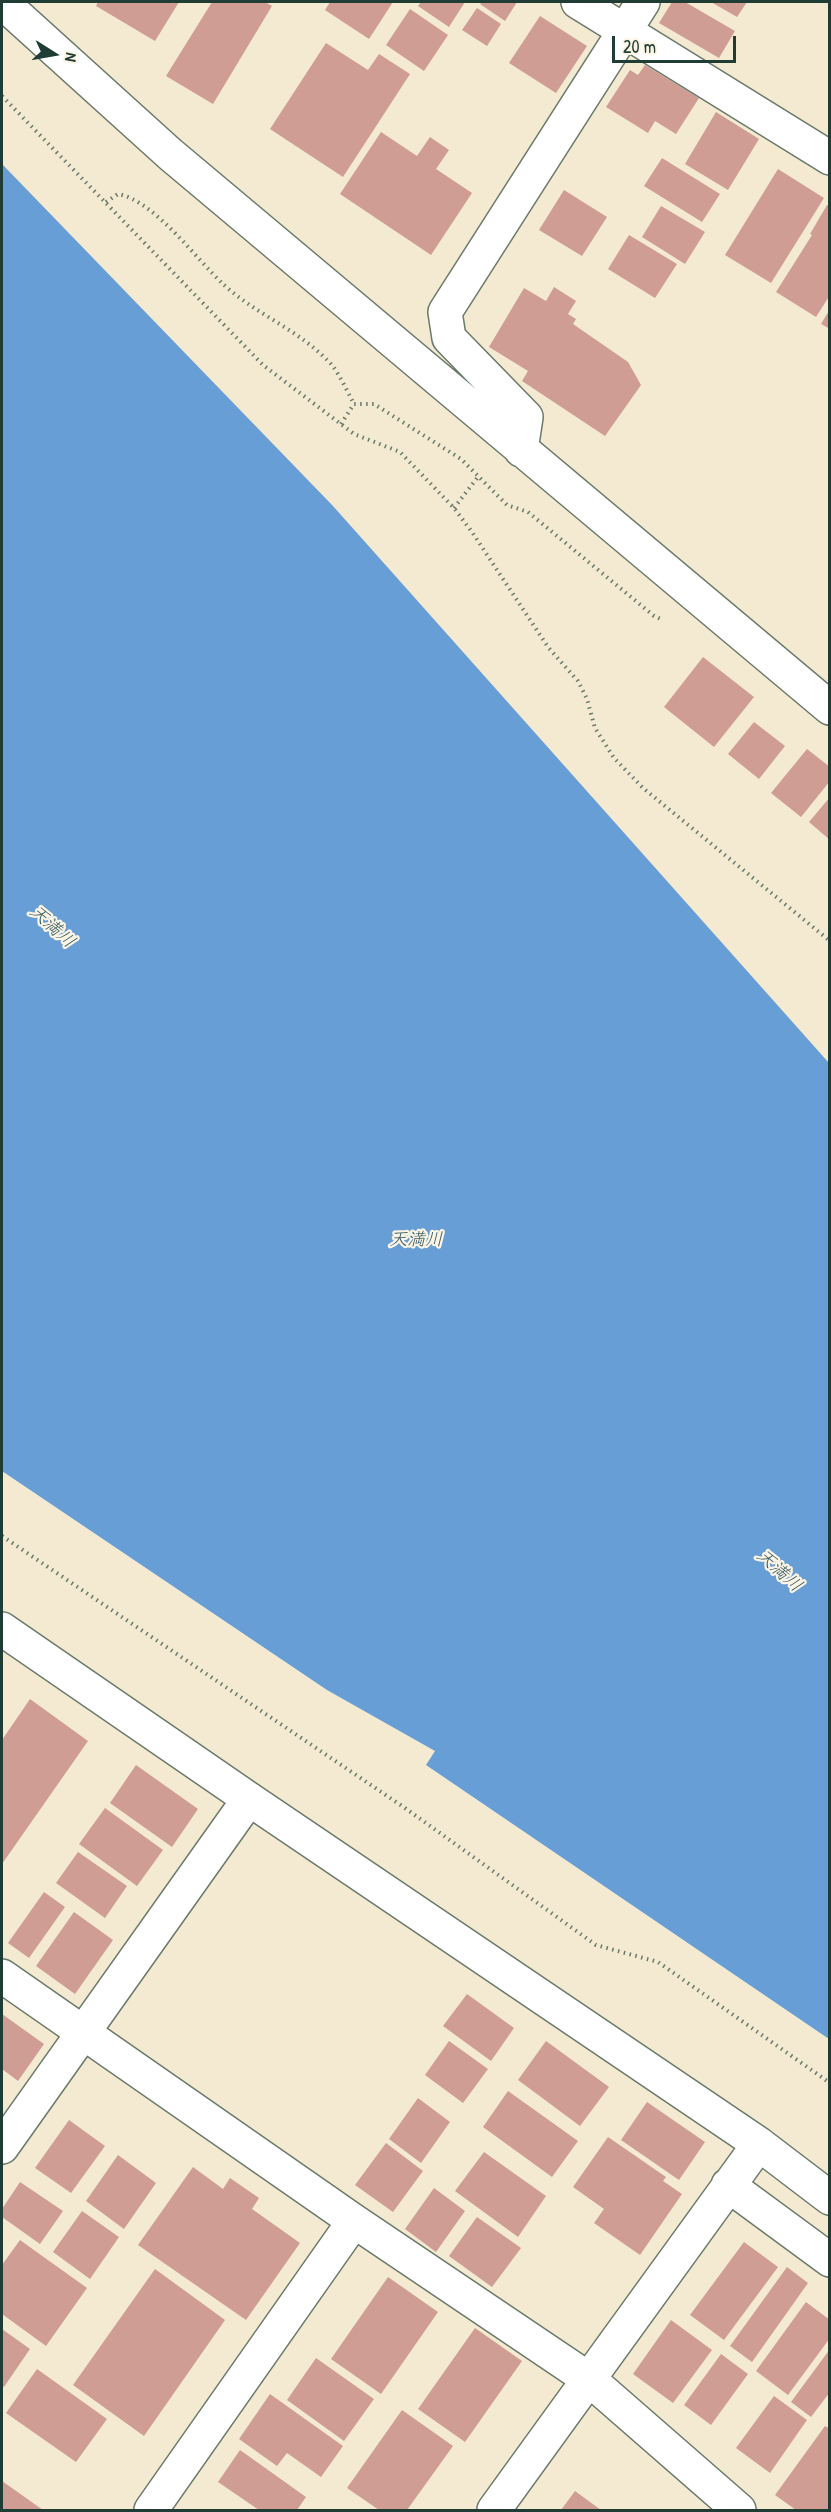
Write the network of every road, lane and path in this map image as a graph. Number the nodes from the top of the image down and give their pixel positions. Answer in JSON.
{"nodes":[{"id":1,"x":2,"y":2,"type":"edge"},
{"id":2,"x":579,"y":2,"type":"edge"},
{"id":3,"x":643,"y":2,"type":"edge"},
{"id":4,"x":625,"y":31,"type":"junction"},
{"id":5,"x":2,"y":96,"type":"edge"},
{"id":6,"x":830,"y":158,"type":"edge"},
{"id":7,"x":105,"y":202,"type":"junction"},
{"id":8,"x":354,"y":404,"type":"junction"},
{"id":9,"x":341,"y":424,"type":"junction"},
{"id":10,"x":521,"y":450,"type":"junction"},
{"id":11,"x":478,"y":477,"type":"junction"},
{"id":12,"x":454,"y":508,"type":"junction"},
{"id":13,"x":665,"y":620,"type":"dead end"},
{"id":14,"x":830,"y":708,"type":"edge"},
{"id":15,"x":830,"y":941,"type":"edge"},
{"id":16,"x":2,"y":1536,"type":"edge"},
{"id":17,"x":2,"y":1629,"type":"edge"},
{"id":18,"x":249,"y":1799,"type":"junction"},
{"id":19,"x":2,"y":1976,"type":"edge"},
{"id":20,"x":84,"y":2033,"type":"junction"},
{"id":21,"x":830,"y":2084,"type":"edge"},
{"id":22,"x":759,"y":2144,"type":"junction"},
{"id":23,"x":2,"y":2147,"type":"edge"},
{"id":24,"x":728,"y":2185,"type":"junction"},
{"id":25,"x":830,"y":2198,"type":"edge"},
{"id":26,"x":354,"y":2221,"type":"junction"},
{"id":27,"x":830,"y":2260,"type":"edge"},
{"id":28,"x":590,"y":2379,"type":"junction"},
{"id":29,"x":151,"y":2511,"type":"edge"},
{"id":30,"x":494,"y":2511,"type":"edge"},
{"id":31,"x":739,"y":2511,"type":"edge"}],
"edges":[{"from":1,"to":10,"type":"street"},
{"from":2,"to":4,"type":"street"},
{"from":3,"to":4,"type":"street"},
{"from":4,"to":6,"type":"street"},
{"from":4,"to":10,"type":"street"},
{"from":5,"to":7,"type":"path"},
{"from":7,"to":8,"type":"path"},
{"from":7,"to":9,"type":"path"},
{"from":8,"to":9,"type":"path"},
{"from":8,"to":11,"type":"path"},
{"from":9,"to":12,"type":"path"},
{"from":10,"to":14,"type":"street"},
{"from":11,"to":12,"type":"path"},
{"from":11,"to":13,"type":"path"},
{"from":12,"to":15,"type":"path"},
{"from":16,"to":21,"type":"path"},
{"from":17,"to":18,"type":"street"},
{"from":18,"to":20,"type":"street"},
{"from":18,"to":22,"type":"street"},
{"from":19,"to":20,"type":"street"},
{"from":20,"to":23,"type":"street"},
{"from":20,"to":26,"type":"street"},
{"from":22,"to":24,"type":"street"},
{"from":22,"to":25,"type":"street"},
{"from":24,"to":27,"type":"street"},
{"from":24,"to":28,"type":"street"},
{"from":26,"to":28,"type":"street"},
{"from":26,"to":29,"type":"street"},
{"from":28,"to":30,"type":"street"},
{"from":28,"to":31,"type":"street"}]}
